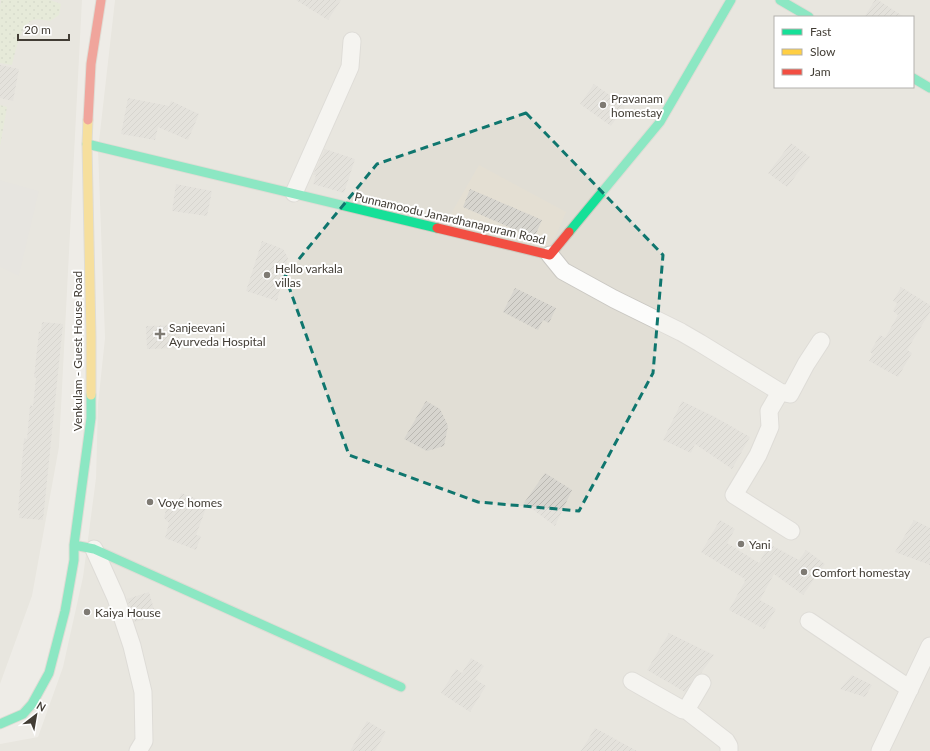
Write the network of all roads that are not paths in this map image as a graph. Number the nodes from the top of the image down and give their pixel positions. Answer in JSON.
{"nodes":[{"id":1,"x":101,"y":0,"type":"edge"},
{"id":2,"x":731,"y":0,"type":"edge"},
{"id":3,"x":780,"y":0,"type":"edge"},
{"id":4,"x":807,"y":16,"type":"edge"},
{"id":5,"x":352,"y":42,"type":"dead end"},
{"id":6,"x":914,"y":79,"type":"edge"},
{"id":7,"x":930,"y":88,"type":"edge"},
{"id":8,"x":87,"y":144,"type":"junction"},
{"id":9,"x":294,"y":193,"type":"junction"},
{"id":10,"x":550,"y":254,"type":"junction"},
{"id":11,"x":821,"y":340,"type":"dead end"},
{"id":12,"x":780,"y":392,"type":"junction"},
{"id":13,"x":791,"y":531,"type":"dead end"},
{"id":14,"x":74,"y":545,"type":"junction"},
{"id":15,"x":94,"y":549,"type":"junction"},
{"id":16,"x":809,"y":621,"type":"dead end"},
{"id":17,"x":930,"y":646,"type":"edge"},
{"id":18,"x":632,"y":681,"type":"dead end"},
{"id":19,"x":702,"y":683,"type":"dead end"},
{"id":20,"x":401,"y":688,"type":"dead end"},
{"id":21,"x":910,"y":690,"type":"junction"},
{"id":22,"x":688,"y":711,"type":"junction"},
{"id":23,"x":0,"y":724,"type":"edge"},
{"id":24,"x":138,"y":751,"type":"edge"},
{"id":25,"x":728,"y":751,"type":"edge"},
{"id":26,"x":880,"y":751,"type":"edge"}],
"edges":[{"from":1,"to":8,"type":"main road","name":"Venkulam - Guest House Road"},
{"from":2,"to":10,"type":"main road","name":"Punnamoodu Janardhanapuram Road"},
{"from":3,"to":4,"type":"main road"},
{"from":5,"to":9,"type":"street"},
{"from":6,"to":7,"type":"main road"},
{"from":8,"to":9,"type":"main road","name":"Punnamoodu Janardhanapuram Road"},
{"from":8,"to":14,"type":"main road","name":"Venkulam - Guest House Road"},
{"from":9,"to":10,"type":"main road","name":"Punnamoodu Janardhanapuram Road"},
{"from":10,"to":12,"type":"street"},
{"from":11,"to":12,"type":"street"},
{"from":12,"to":13,"type":"street"},
{"from":14,"to":15,"type":"main road"},
{"from":14,"to":23,"type":"main road","name":"Venkulam - Guest House Road"},
{"from":15,"to":20,"type":"main road"},
{"from":15,"to":24,"type":"street"},
{"from":16,"to":21,"type":"street"},
{"from":17,"to":21,"type":"street"},
{"from":18,"to":22,"type":"street"},
{"from":19,"to":22,"type":"street"},
{"from":21,"to":26,"type":"street"},
{"from":22,"to":25,"type":"street"}]}
